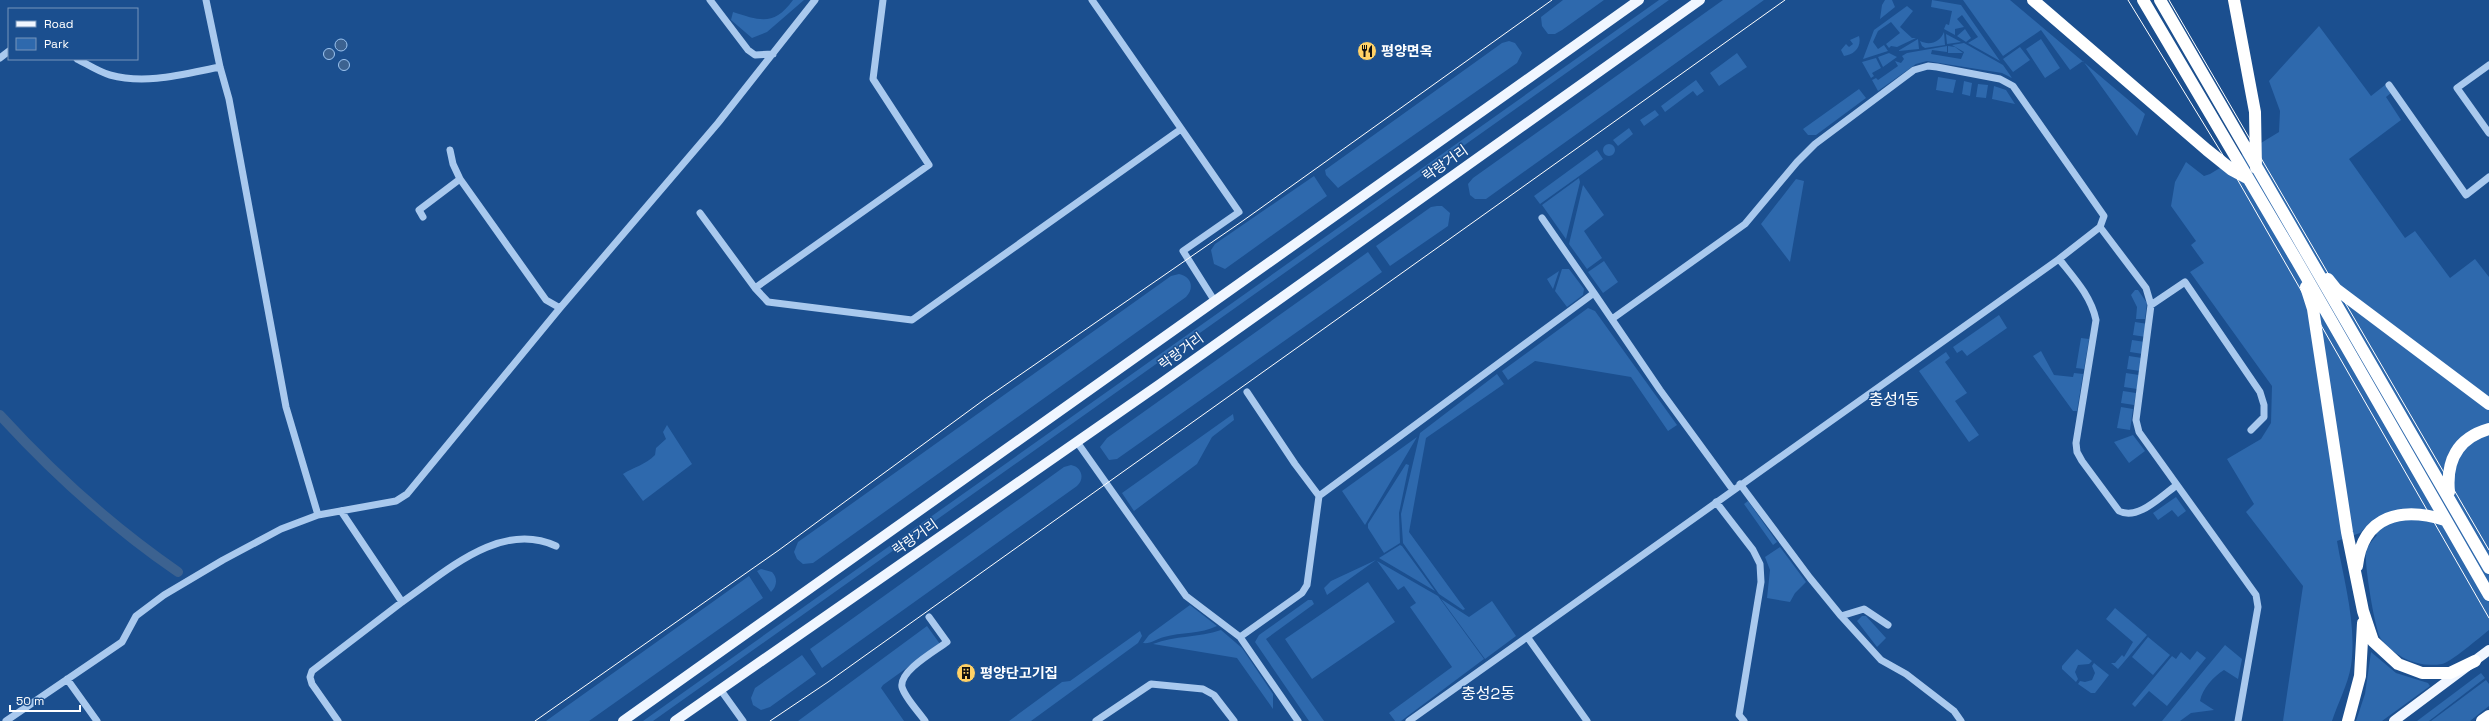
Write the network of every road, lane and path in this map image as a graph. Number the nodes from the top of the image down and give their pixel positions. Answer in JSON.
{"nodes":[{"id":1,"x":206,"y":0,"type":"edge"},
{"id":2,"x":710,"y":0,"type":"edge"},
{"id":3,"x":815,"y":0,"type":"edge"},
{"id":4,"x":883,"y":0,"type":"edge"},
{"id":5,"x":1092,"y":0,"type":"edge"},
{"id":6,"x":1639,"y":0,"type":"edge"},
{"id":7,"x":1700,"y":0,"type":"edge"},
{"id":8,"x":2033,"y":0,"type":"edge"},
{"id":9,"x":2143,"y":0,"type":"edge"},
{"id":10,"x":2160,"y":0,"type":"edge"},
{"id":11,"x":2234,"y":0,"type":"edge"},
{"id":12,"x":8,"y":52,"type":"edge"},
{"id":13,"x":773,"y":54,"type":"junction"},
{"id":14,"x":0,"y":58,"type":"edge"},
{"id":15,"x":79,"y":60,"type":"edge"},
{"id":16,"x":2489,"y":65,"type":"edge"},
{"id":17,"x":220,"y":68,"type":"junction"},
{"id":18,"x":2389,"y":85,"type":"dead end"},
{"id":19,"x":1181,"y":129,"type":"junction"},
{"id":20,"x":2489,"y":133,"type":"edge"},
{"id":21,"x":450,"y":150,"type":"dead end"},
{"id":22,"x":2256,"y":168,"type":"junction"},
{"id":23,"x":2247,"y":178,"type":"junction"},
{"id":24,"x":2489,"y":178,"type":"edge"},
{"id":25,"x":460,"y":179,"type":"junction"},
{"id":26,"x":700,"y":213,"type":"dead end"},
{"id":27,"x":423,"y":217,"type":"dead end"},
{"id":28,"x":1542,"y":218,"type":"dead end"},
{"id":29,"x":2100,"y":227,"type":"junction"},
{"id":30,"x":2307,"y":253,"type":"junction"},
{"id":31,"x":2059,"y":258,"type":"junction"},
{"id":32,"x":2297,"y":261,"type":"junction"},
{"id":33,"x":754,"y":288,"type":"junction"},
{"id":34,"x":1594,"y":293,"type":"junction"},
{"id":35,"x":1214,"y":300,"type":"junction"},
{"id":36,"x":2151,"y":305,"type":"junction"},
{"id":37,"x":560,"y":308,"type":"junction"},
{"id":38,"x":1612,"y":319,"type":"junction"},
{"id":39,"x":1247,"y":392,"type":"dead end"},
{"id":40,"x":2489,"y":404,"type":"edge"},
{"id":41,"x":2488,"y":429,"type":"edge"},
{"id":42,"x":2251,"y":430,"type":"dead end"},
{"id":43,"x":1077,"y":442,"type":"junction"},
{"id":44,"x":1740,"y":484,"type":"junction"},
{"id":45,"x":2177,"y":485,"type":"junction"},
{"id":46,"x":1733,"y":490,"type":"junction"},
{"id":47,"x":1319,"y":496,"type":"junction"},
{"id":48,"x":2450,"y":497,"type":"junction"},
{"id":49,"x":1716,"y":502,"type":"junction"},
{"id":50,"x":341,"y":511,"type":"junction"},
{"id":51,"x":318,"y":515,"type":"junction"},
{"id":52,"x":2445,"y":520,"type":"junction"},
{"id":53,"x":556,"y":546,"type":"dead end"},
{"id":54,"x":2489,"y":568,"type":"edge"},
{"id":55,"x":2356,"y":570,"type":"junction"},
{"id":56,"x":2489,"y":595,"type":"edge"},
{"id":57,"x":402,"y":602,"type":"junction"},
{"id":58,"x":2363,"y":611,"type":"junction"},
{"id":59,"x":1841,"y":616,"type":"junction"},
{"id":60,"x":929,"y":617,"type":"dead end"},
{"id":61,"x":1888,"y":624,"type":"dead end"},
{"id":62,"x":1240,"y":637,"type":"junction"},
{"id":63,"x":1528,"y":638,"type":"junction"},
{"id":64,"x":2489,"y":650,"type":"edge"},
{"id":65,"x":2475,"y":661,"type":"junction"},
{"id":66,"x":67,"y":679,"type":"junction"},
{"id":67,"x":720,"y":689,"type":"junction"},
{"id":68,"x":2489,"y":716,"type":"edge"},
{"id":69,"x":1294,"y":720,"type":"edge"},
{"id":70,"x":6,"y":721,"type":"edge"},
{"id":71,"x":97,"y":721,"type":"edge"},
{"id":72,"x":338,"y":721,"type":"edge"},
{"id":73,"x":623,"y":721,"type":"edge"},
{"id":74,"x":675,"y":721,"type":"edge"},
{"id":75,"x":743,"y":721,"type":"edge"},
{"id":76,"x":925,"y":721,"type":"edge"},
{"id":77,"x":1096,"y":721,"type":"edge"},
{"id":78,"x":1234,"y":721,"type":"edge"},
{"id":79,"x":1409,"y":721,"type":"edge"},
{"id":80,"x":1586,"y":721,"type":"edge"},
{"id":81,"x":1744,"y":721,"type":"edge"},
{"id":82,"x":1961,"y":721,"type":"edge"},
{"id":83,"x":2238,"y":721,"type":"edge"},
{"id":84,"x":2348,"y":721,"type":"edge"},
{"id":85,"x":2394,"y":721,"type":"edge"},
{"id":86,"x":2482,"y":721,"type":"edge"}],
"edges":[{"from":1,"to":17,"type":"street"},
{"from":2,"to":13,"type":"street"},
{"from":3,"to":13,"type":"street"},
{"from":4,"to":33,"type":"street"},
{"from":5,"to":19,"type":"street"},
{"from":6,"to":35,"type":"main road","name":"락랑거리"},
{"from":7,"to":43,"type":"main road","name":"락랑거리"},
{"from":8,"to":23,"type":"highway"},
{"from":9,"to":23,"type":"highway"},
{"from":10,"to":22,"type":"highway"},
{"from":11,"to":22,"type":"highway"},
{"from":12,"to":14,"type":"street"},
{"from":13,"to":37,"type":"street"},
{"from":15,"to":17,"type":"street"},
{"from":16,"to":20,"type":"street"},
{"from":17,"to":51,"type":"street"},
{"from":18,"to":24,"type":"street"},
{"from":19,"to":33,"type":"street"},
{"from":19,"to":35,"type":"street"},
{"from":21,"to":25,"type":"street"},
{"from":22,"to":30,"type":"highway"},
{"from":23,"to":32,"type":"highway"},
{"from":25,"to":27,"type":"street"},
{"from":25,"to":37,"type":"street"},
{"from":26,"to":33,"type":"street"},
{"from":28,"to":34,"type":"street"},
{"from":29,"to":31,"type":"street"},
{"from":29,"to":36,"type":"street"},
{"from":29,"to":38,"type":"street"},
{"from":30,"to":40,"type":"highway"},
{"from":30,"to":48,"type":"highway"},
{"from":31,"to":44,"type":"street"},
{"from":31,"to":45,"type":"street"},
{"from":32,"to":52,"type":"highway"},
{"from":32,"to":55,"type":"highway"},
{"from":34,"to":38,"type":"street"},
{"from":34,"to":47,"type":"street"},
{"from":35,"to":73,"type":"main road","name":"락랑거리"},
{"from":36,"to":42,"type":"street"},
{"from":36,"to":45,"type":"street"},
{"from":37,"to":50,"type":"street"},
{"from":38,"to":46,"type":"street"},
{"from":39,"to":47,"type":"street"},
{"from":41,"to":48,"type":"highway"},
{"from":43,"to":62,"type":"street"},
{"from":43,"to":67,"type":"main road","name":"락랑거리"},
{"from":44,"to":46,"type":"street"},
{"from":44,"to":59,"type":"street"},
{"from":45,"to":83,"type":"street"},
{"from":46,"to":49,"type":"street"},
{"from":47,"to":62,"type":"street"},
{"from":48,"to":54,"type":"highway"},
{"from":49,"to":63,"type":"street"},
{"from":49,"to":81,"type":"street"},
{"from":50,"to":51,"type":"street"},
{"from":50,"to":57,"type":"street"},
{"from":51,"to":66,"type":"street"},
{"from":52,"to":55,"type":"highway"},
{"from":52,"to":56,"type":"highway"},
{"from":53,"to":57,"type":"street"},
{"from":55,"to":58,"type":"highway"},
{"from":57,"to":72,"type":"street"},
{"from":58,"to":65,"type":"highway"},
{"from":58,"to":84,"type":"highway"},
{"from":59,"to":61,"type":"street"},
{"from":59,"to":82,"type":"street"},
{"from":60,"to":76,"type":"street"},
{"from":62,"to":69,"type":"street"},
{"from":63,"to":79,"type":"street"},
{"from":63,"to":80,"type":"street"},
{"from":64,"to":65,"type":"main road"},
{"from":65,"to":85,"type":"main road"},
{"from":66,"to":70,"type":"street"},
{"from":66,"to":71,"type":"street"},
{"from":67,"to":74,"type":"main road","name":"락랑거리"},
{"from":67,"to":75,"type":"street"},
{"from":68,"to":86,"type":"highway"},
{"from":77,"to":78,"type":"street"}]}
